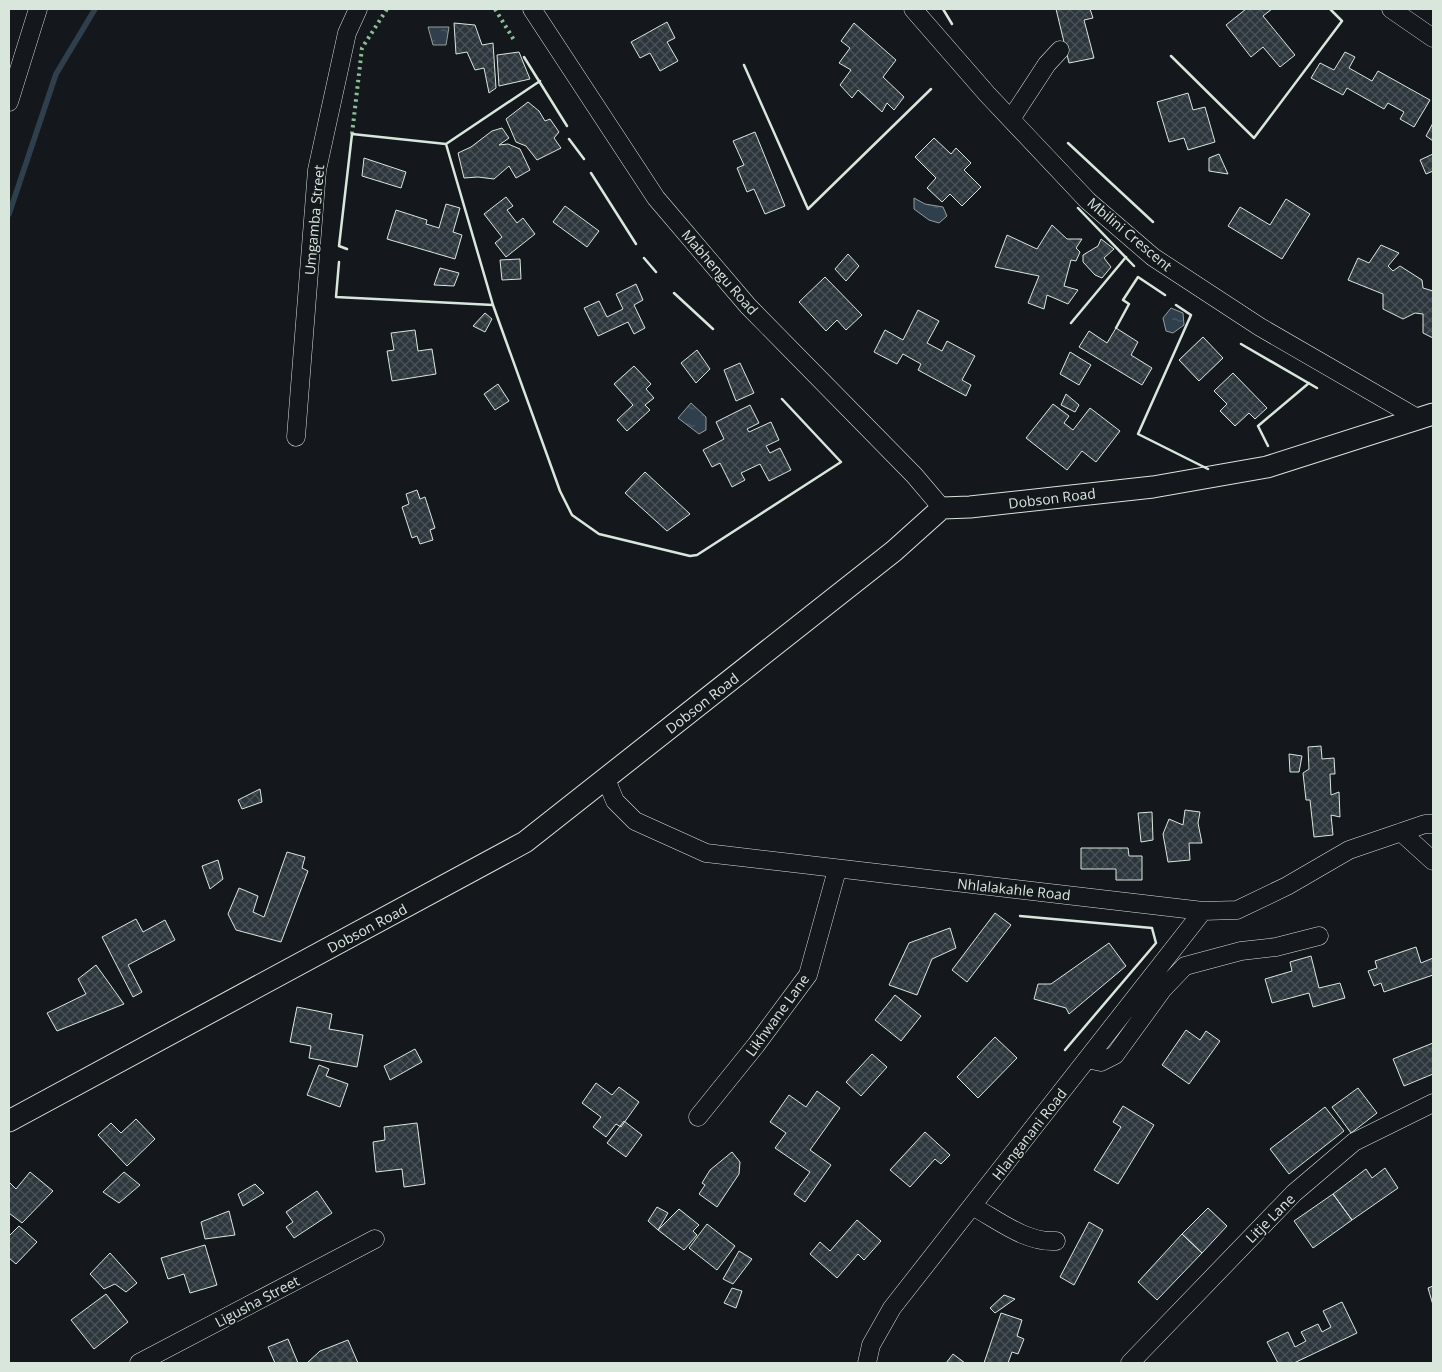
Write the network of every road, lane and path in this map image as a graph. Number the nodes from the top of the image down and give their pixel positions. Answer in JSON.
{"nodes":[{"id":1,"x":38,"y":9,"type":"edge"},
{"id":2,"x":358,"y":9,"type":"edge"},
{"id":3,"x":532,"y":9,"type":"edge"},
{"id":4,"x":913,"y":9,"type":"edge"},
{"id":5,"x":1391,"y":9,"type":"edge"},
{"id":6,"x":1433,"y":38,"type":"edge"},
{"id":7,"x":1060,"y":50,"type":"dead end"},
{"id":8,"x":9,"y":102,"type":"edge"},
{"id":9,"x":1010,"y":119,"type":"junction"},
{"id":10,"x":1426,"y":416,"type":"edge"},
{"id":11,"x":296,"y":437,"type":"dead end"},
{"id":12,"x":942,"y":508,"type":"junction"},
{"id":13,"x":606,"y":779,"type":"junction"},
{"id":14,"x":1433,"y":824,"type":"edge"},
{"id":15,"x":1401,"y":832,"type":"junction"},
{"id":16,"x":1433,"y":862,"type":"edge"},
{"id":17,"x":837,"y":870,"type":"junction"},
{"id":18,"x":1203,"y":911,"type":"junction"},
{"id":19,"x":1319,"y":936,"type":"dead end"},
{"id":20,"x":1087,"y":1059,"type":"junction"},
{"id":21,"x":1433,"y":1103,"type":"edge"},
{"id":22,"x":698,"y":1117,"type":"dead end"},
{"id":23,"x":9,"y":1121,"type":"edge"},
{"id":24,"x":972,"y":1206,"type":"junction"},
{"id":25,"x":375,"y":1239,"type":"dead end"},
{"id":26,"x":1056,"y":1241,"type":"dead end"},
{"id":27,"x":139,"y":1363,"type":"edge"},
{"id":28,"x":867,"y":1363,"type":"edge"},
{"id":29,"x":1130,"y":1363,"type":"edge"}],
"edges":[{"from":1,"to":8,"type":"street"},
{"from":2,"to":11,"type":"street","name":"Umgamba Street"},
{"from":3,"to":12,"type":"street","name":"Mabhengu Road"},
{"from":4,"to":9,"type":"street","name":"Mbilini Crescent"},
{"from":5,"to":6,"type":"street"},
{"from":7,"to":9,"type":"street"},
{"from":9,"to":10,"type":"street","name":"Mbilini Crescent"},
{"from":10,"to":12,"type":"street","name":"Dobson Road"},
{"from":12,"to":13,"type":"street","name":"Dobson Road"},
{"from":13,"to":17,"type":"street","name":"Nhlalakahle Road"},
{"from":13,"to":23,"type":"street","name":"Dobson Road"},
{"from":14,"to":15,"type":"street","name":"Nhlalakahle Road"},
{"from":15,"to":16,"type":"street"},
{"from":15,"to":18,"type":"street","name":"Nhlalakahle Road"},
{"from":17,"to":18,"type":"street","name":"Nhlalakahle Road"},
{"from":17,"to":22,"type":"street","name":"Likhwane Lane"},
{"from":18,"to":20,"type":"street","name":"Hlanganani Road"},
{"from":19,"to":20,"type":"street"},
{"from":20,"to":24,"type":"street","name":"Hlanganani Road"},
{"from":21,"to":29,"type":"street","name":"Litje Lane"},
{"from":24,"to":26,"type":"street"},
{"from":24,"to":28,"type":"street","name":"Hlanganani Road"},
{"from":25,"to":27,"type":"street","name":"Ligusha Street"}]}
